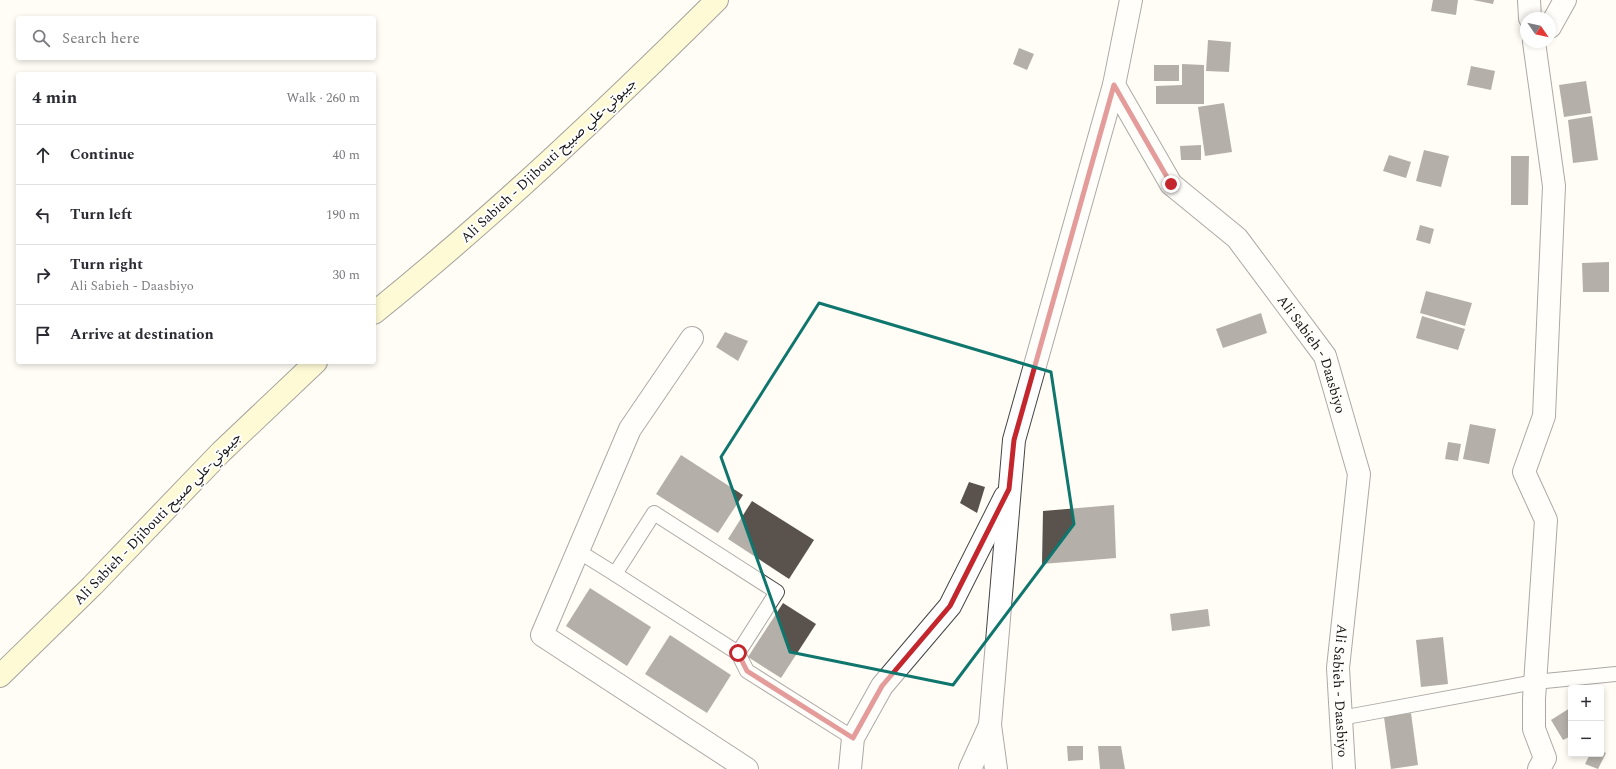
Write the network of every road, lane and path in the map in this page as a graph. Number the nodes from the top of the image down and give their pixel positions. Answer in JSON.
{"nodes":[{"id":1,"x":717,"y":0,"type":"edge"},
{"id":2,"x":1131,"y":0,"type":"edge"},
{"id":3,"x":1528,"y":0,"type":"edge"},
{"id":4,"x":1565,"y":0,"type":"edge"},
{"id":5,"x":1529,"y":12,"type":"edge"},
{"id":6,"x":1556,"y":16,"type":"edge"},
{"id":7,"x":1537,"y":48,"type":"edge"},
{"id":8,"x":1114,"y":85,"type":"junction"},
{"id":9,"x":376,"y":311,"type":"edge"},
{"id":10,"x":692,"y":338,"type":"dead end"},
{"id":11,"x":314,"y":364,"type":"edge"},
{"id":12,"x":1009,"y":489,"type":"junction"},
{"id":13,"x":578,"y":551,"type":"junction"},
{"id":14,"x":615,"y":574,"type":"junction"},
{"id":15,"x":738,"y":653,"type":"junction"},
{"id":16,"x":1616,"y":674,"type":"edge"},
{"id":17,"x":0,"y":676,"type":"edge"},
{"id":18,"x":1535,"y":682,"type":"junction"},
{"id":19,"x":1341,"y":718,"type":"junction"},
{"id":20,"x":990,"y":725,"type":"junction"},
{"id":21,"x":853,"y":738,"type":"junction"},
{"id":22,"x":747,"y":769,"type":"edge"},
{"id":23,"x":850,"y":769,"type":"edge"},
{"id":24,"x":970,"y":769,"type":"edge"},
{"id":25,"x":996,"y":769,"type":"edge"},
{"id":26,"x":1344,"y":769,"type":"edge"},
{"id":27,"x":1539,"y":769,"type":"edge"}],
"edges":[{"from":1,"to":9,"type":"main road","name":"Ali Sabieh - Djibouti جيبوتي-علي صبيح"},
{"from":2,"to":8,"type":"street"},
{"from":3,"to":5,"type":"street"},
{"from":4,"to":6,"type":"street"},
{"from":7,"to":18,"type":"street"},
{"from":8,"to":12,"type":"street"},
{"from":8,"to":19,"type":"street","name":"Ali Sabieh - Daasbiyo"},
{"from":10,"to":13,"type":"street"},
{"from":11,"to":17,"type":"main road","name":"Ali Sabieh - Djibouti جيبوتي-علي صبيح"},
{"from":12,"to":20,"type":"street"},
{"from":12,"to":21,"type":"street"},
{"from":13,"to":14,"type":"lane"},
{"from":13,"to":22,"type":"street"},
{"from":14,"to":15,"type":"lane"},
{"from":14,"to":15,"type":"lane"},
{"from":15,"to":21,"type":"lane"},
{"from":16,"to":18,"type":"lane"},
{"from":18,"to":19,"type":"lane"},
{"from":18,"to":27,"type":"street"},
{"from":19,"to":26,"type":"street","name":"Ali Sabieh - Daasbiyo"},
{"from":20,"to":24,"type":"street"},
{"from":20,"to":25,"type":"street"},
{"from":21,"to":23,"type":"street"}]}
